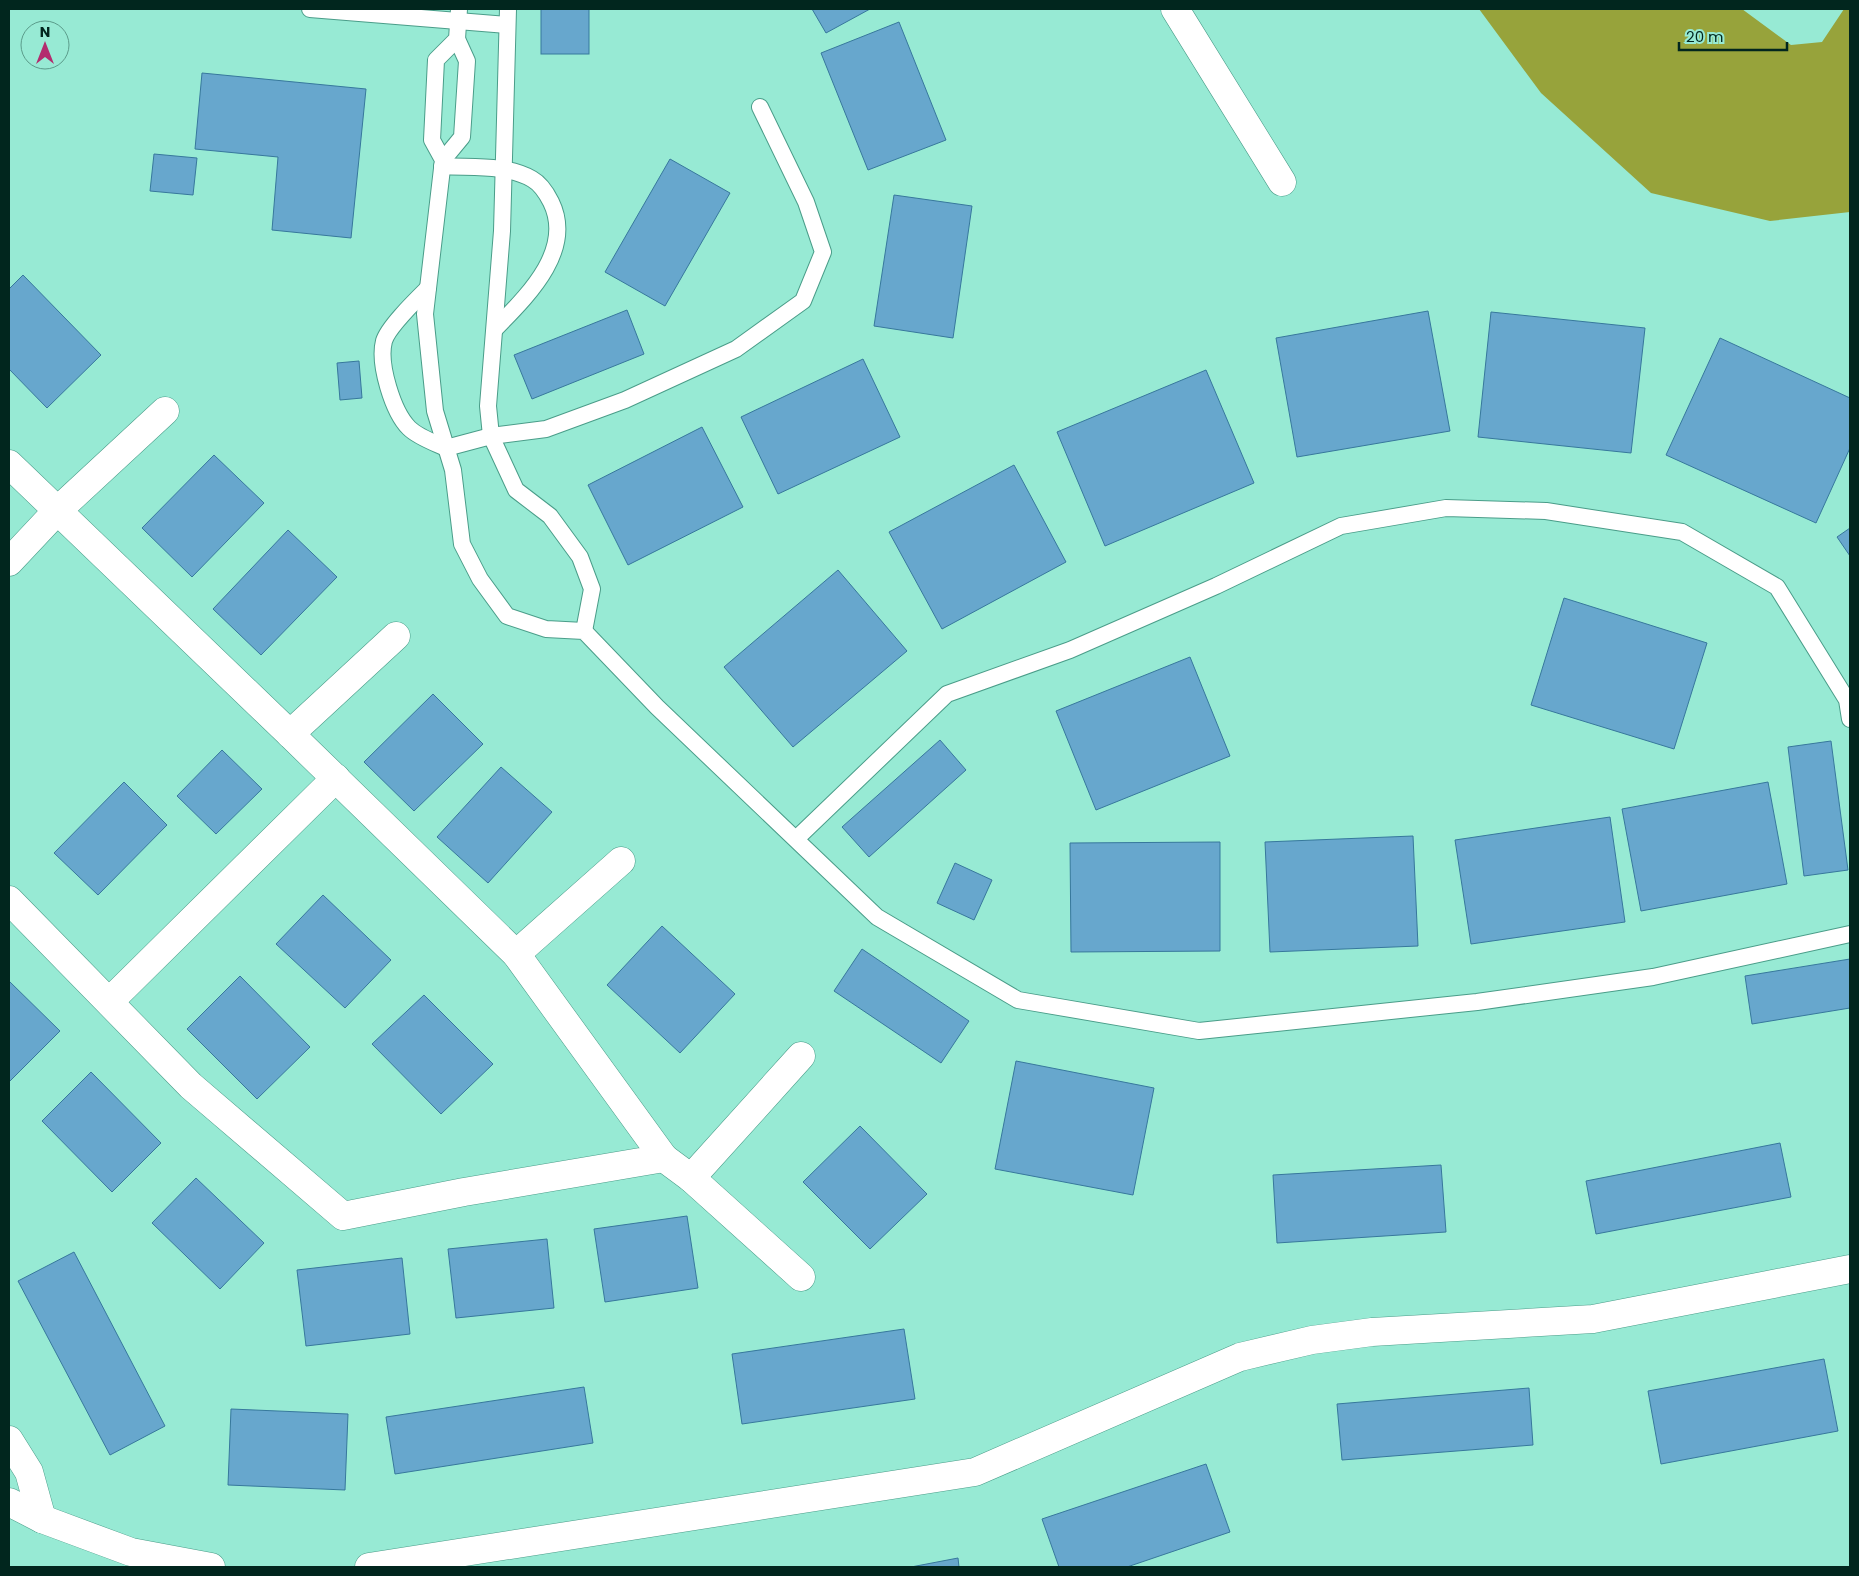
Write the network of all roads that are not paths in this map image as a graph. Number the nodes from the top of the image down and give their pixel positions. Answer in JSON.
{"nodes":[{"id":1,"x":310,"y":9,"type":"edge"},
{"id":2,"x":1175,"y":9,"type":"edge"},
{"id":3,"x":459,"y":15,"type":"edge"},
{"id":4,"x":508,"y":17,"type":"edge"},
{"id":5,"x":457,"y":39,"type":"junction"},
{"id":6,"x":760,"y":107,"type":"dead end"},
{"id":7,"x":443,"y":163,"type":"junction"},
{"id":8,"x":504,"y":169,"type":"junction"},
{"id":9,"x":1282,"y":182,"type":"dead end"},
{"id":10,"x":428,"y":288,"type":"junction"},
{"id":11,"x":494,"y":329,"type":"junction"},
{"id":12,"x":165,"y":411,"type":"dead end"},
{"id":13,"x":491,"y":436,"type":"junction"},
{"id":14,"x":446,"y":448,"type":"junction"},
{"id":15,"x":9,"y":464,"type":"edge"},
{"id":16,"x":56,"y":512,"type":"junction"},
{"id":17,"x":9,"y":562,"type":"edge"},
{"id":18,"x":584,"y":631,"type":"junction"},
{"id":19,"x":396,"y":636,"type":"dead end"},
{"id":20,"x":1850,"y":719,"type":"edge"},
{"id":21,"x":290,"y":734,"type":"junction"},
{"id":22,"x":336,"y":778,"type":"junction"},
{"id":23,"x":796,"y":839,"type":"junction"},
{"id":24,"x":621,"y":860,"type":"dead end"},
{"id":25,"x":9,"y":900,"type":"edge"},
{"id":26,"x":1850,"y":934,"type":"edge"},
{"id":27,"x":516,"y":954,"type":"junction"},
{"id":28,"x":110,"y":1001,"type":"junction"},
{"id":29,"x":800,"y":1056,"type":"dead end"},
{"id":30,"x":664,"y":1158,"type":"junction"},
{"id":31,"x":691,"y":1178,"type":"junction"},
{"id":32,"x":1850,"y":1269,"type":"edge"},
{"id":33,"x":800,"y":1277,"type":"dead end"},
{"id":34,"x":9,"y":1440,"type":"edge"},
{"id":35,"x":9,"y":1502,"type":"edge"},
{"id":36,"x":42,"y":1519,"type":"junction"},
{"id":37,"x":211,"y":1567,"type":"edge"},
{"id":38,"x":369,"y":1567,"type":"edge"}],
"edges":[{"from":1,"to":3,"type":"lane"},
{"from":2,"to":9,"type":"street"},
{"from":3,"to":4,"type":"lane"},
{"from":3,"to":5,"type":"lane"},
{"from":4,"to":8,"type":"lane"},
{"from":5,"to":7,"type":"lane"},
{"from":5,"to":7,"type":"lane"},
{"from":6,"to":13,"type":"lane"},
{"from":7,"to":8,"type":"lane"},
{"from":7,"to":10,"type":"lane"},
{"from":8,"to":11,"type":"lane"},
{"from":8,"to":11,"type":"lane"},
{"from":10,"to":14,"type":"lane"},
{"from":10,"to":14,"type":"lane"},
{"from":11,"to":13,"type":"lane"},
{"from":12,"to":16,"type":"street"},
{"from":13,"to":14,"type":"lane"},
{"from":13,"to":18,"type":"lane"},
{"from":14,"to":18,"type":"lane"},
{"from":15,"to":16,"type":"street"},
{"from":16,"to":17,"type":"street"},
{"from":16,"to":21,"type":"street"},
{"from":18,"to":23,"type":"lane"},
{"from":19,"to":21,"type":"street"},
{"from":20,"to":23,"type":"lane"},
{"from":21,"to":22,"type":"street"},
{"from":22,"to":27,"type":"street"},
{"from":22,"to":28,"type":"street"},
{"from":23,"to":26,"type":"lane"},
{"from":24,"to":27,"type":"street"},
{"from":25,"to":28,"type":"street"},
{"from":27,"to":30,"type":"street"},
{"from":28,"to":30,"type":"street"},
{"from":29,"to":31,"type":"street"},
{"from":30,"to":31,"type":"street"},
{"from":31,"to":33,"type":"street"},
{"from":32,"to":38,"type":"street"},
{"from":34,"to":36,"type":"street"},
{"from":35,"to":36,"type":"street"},
{"from":36,"to":37,"type":"street"}]}
